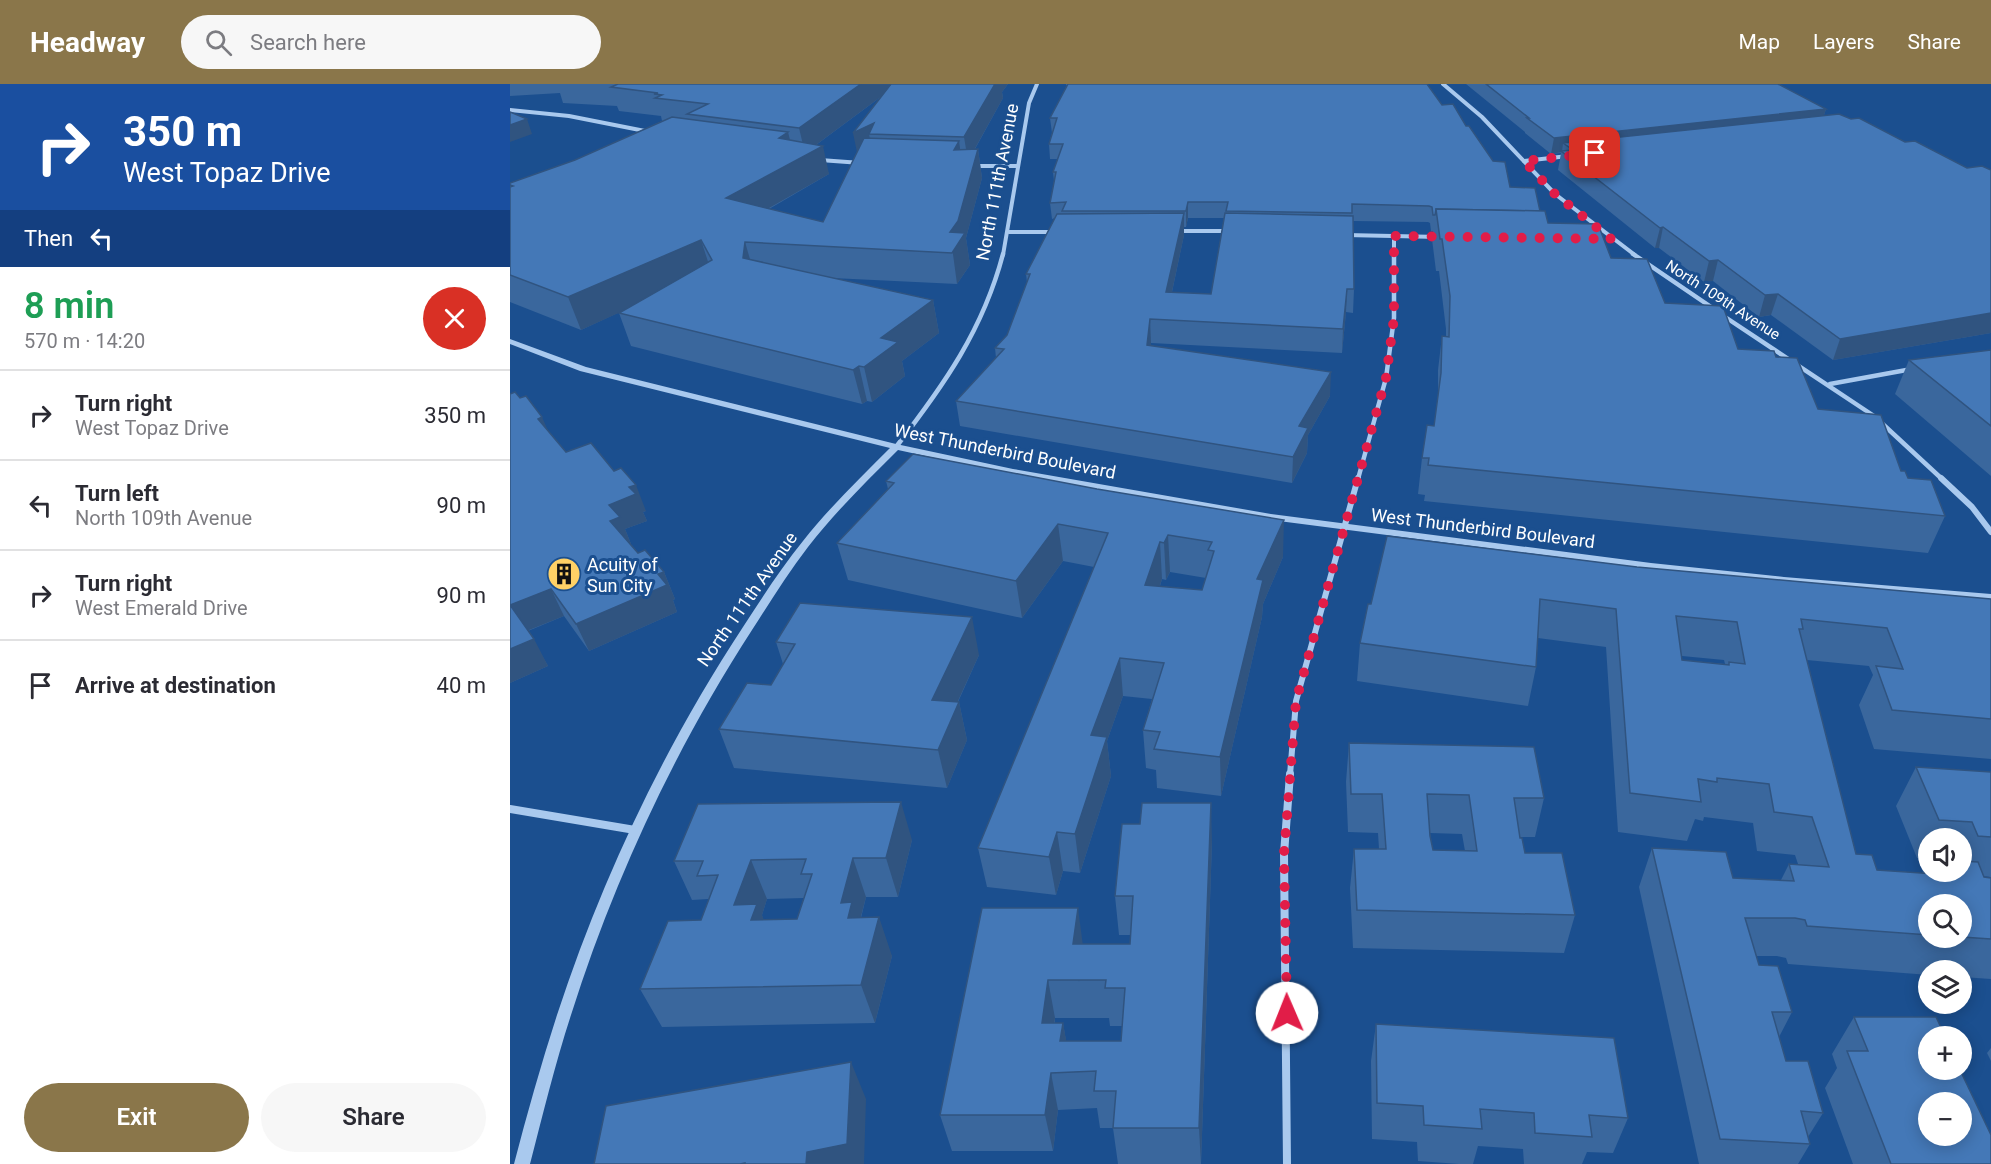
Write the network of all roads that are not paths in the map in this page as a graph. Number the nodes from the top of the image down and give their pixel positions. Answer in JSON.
{"nodes":[{"id":1,"x":1037,"y":84,"type":"edge"},
{"id":2,"x":1443,"y":84,"type":"edge"},
{"id":3,"x":510,"y":110,"type":"edge"},
{"id":4,"x":654,"y":133,"type":"edge"},
{"id":5,"x":1571,"y":156,"type":"edge"},
{"id":6,"x":816,"y":159,"type":"edge"},
{"id":7,"x":1524,"y":161,"type":"junction"},
{"id":8,"x":867,"y":163,"type":"edge"},
{"id":9,"x":972,"y":166,"type":"edge"},
{"id":10,"x":1017,"y":166,"type":"junction"},
{"id":11,"x":1174,"y":231,"type":"edge"},
{"id":12,"x":1231,"y":231,"type":"edge"},
{"id":13,"x":1009,"y":232,"type":"junction"},
{"id":14,"x":1066,"y":232,"type":"edge"},
{"id":15,"x":1338,"y":234,"type":"edge"},
{"id":16,"x":1394,"y":236,"type":"junction"},
{"id":17,"x":1451,"y":237,"type":"edge"},
{"id":18,"x":1600,"y":239,"type":"edge"},
{"id":19,"x":1611,"y":239,"type":"junction"},
{"id":20,"x":510,"y":341,"type":"edge"},
{"id":21,"x":1923,"y":368,"type":"edge"},
{"id":22,"x":1830,"y":384,"type":"junction"},
{"id":23,"x":896,"y":447,"type":"junction"},
{"id":24,"x":1346,"y":526,"type":"junction"},
{"id":25,"x":1991,"y":532,"type":"edge"},
{"id":26,"x":1991,"y":597,"type":"edge"},
{"id":27,"x":510,"y":808,"type":"edge"},
{"id":28,"x":635,"y":830,"type":"junction"},
{"id":29,"x":522,"y":1164,"type":"edge"},
{"id":30,"x":1287,"y":1164,"type":"edge"}],
"edges":[{"from":1,"to":10,"type":"street","name":"North 111th Avenue"},
{"from":2,"to":7,"type":"street","name":"North 109th Avenue"},
{"from":3,"to":4,"type":"street"},
{"from":5,"to":7,"type":"street"},
{"from":6,"to":8,"type":"street"},
{"from":7,"to":19,"type":"street","name":"North 109th Avenue"},
{"from":9,"to":10,"type":"street"},
{"from":10,"to":13,"type":"street","name":"North 111th Avenue"},
{"from":11,"to":12,"type":"street"},
{"from":13,"to":14,"type":"street"},
{"from":13,"to":23,"type":"street","name":"North 111th Avenue"},
{"from":15,"to":16,"type":"street"},
{"from":16,"to":17,"type":"street"},
{"from":16,"to":24,"type":"street"},
{"from":18,"to":19,"type":"street"},
{"from":19,"to":22,"type":"street","name":"North 109th Avenue"},
{"from":20,"to":23,"type":"street","name":"West Thunderbird Boulevard"},
{"from":21,"to":22,"type":"street"},
{"from":22,"to":25,"type":"street","name":"North 109th Avenue"},
{"from":23,"to":24,"type":"street","name":"West Thunderbird Boulevard"},
{"from":23,"to":28,"type":"street","name":"North 111th Avenue"},
{"from":24,"to":26,"type":"street","name":"West Thunderbird Boulevard"},
{"from":24,"to":30,"type":"street"},
{"from":27,"to":28,"type":"street"},
{"from":28,"to":29,"type":"street","name":"North 111th Avenue"}]}
